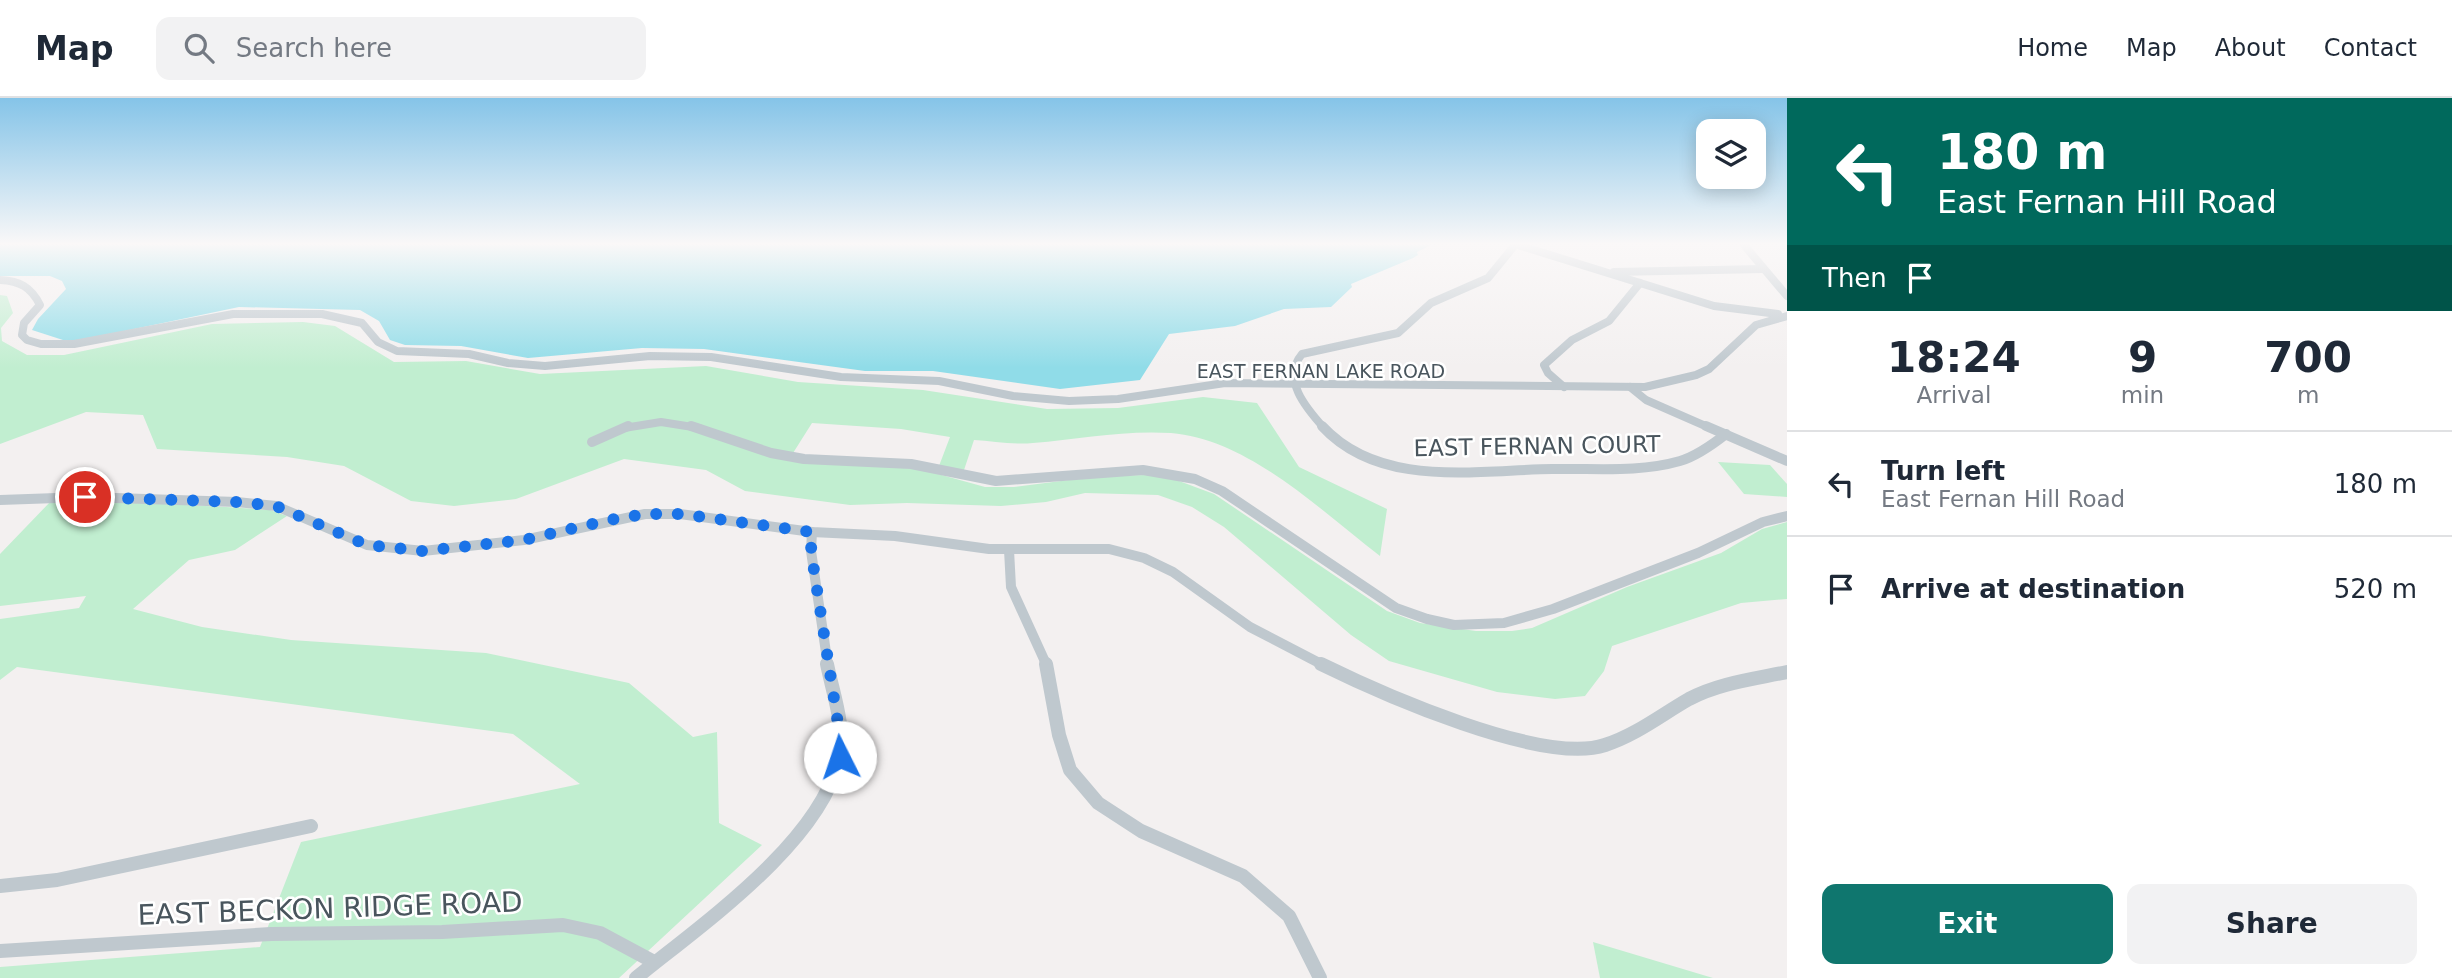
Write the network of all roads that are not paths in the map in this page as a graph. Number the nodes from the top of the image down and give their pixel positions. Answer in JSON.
{"nodes":[{"id":1,"x":25,"y":286,"type":"edge"},
{"id":2,"x":1470,"y":286,"type":"edge"},
{"id":3,"x":1637,"y":286,"type":"edge"},
{"id":4,"x":1650,"y":286,"type":"edge"},
{"id":5,"x":1787,"y":316,"type":"edge"},
{"id":6,"x":1293,"y":383,"type":"junction"},
{"id":7,"x":1564,"y":387,"type":"junction"},
{"id":8,"x":1630,"y":387,"type":"junction"},
{"id":9,"x":1726,"y":434,"type":"junction"},
{"id":10,"x":592,"y":442,"type":"dead end"},
{"id":11,"x":1787,"y":461,"type":"edge"},
{"id":12,"x":0,"y":500,"type":"edge"},
{"id":13,"x":1787,"y":516,"type":"edge"},
{"id":14,"x":812,"y":532,"type":"junction"},
{"id":15,"x":1009,"y":550,"type":"junction"},
{"id":16,"x":1787,"y":672,"type":"edge"},
{"id":17,"x":311,"y":826,"type":"dead end"},
{"id":18,"x":0,"y":886,"type":"edge"},
{"id":19,"x":0,"y":951,"type":"edge"},
{"id":20,"x":654,"y":962,"type":"junction"},
{"id":21,"x":636,"y":978,"type":"edge"},
{"id":22,"x":1320,"y":978,"type":"edge"}],
"edges":[{"from":1,"to":6,"type":"street","name":"EAST FERNAN LAKE ROAD"},
{"from":2,"to":6,"type":"street"},
{"from":3,"to":7,"type":"street"},
{"from":4,"to":5,"type":"street"},
{"from":5,"to":8,"type":"street","name":"EAST FERNAN LAKE ROAD"},
{"from":6,"to":7,"type":"street","name":"EAST FERNAN LAKE ROAD"},
{"from":6,"to":9,"type":"street","name":"EAST FERNAN COURT"},
{"from":7,"to":8,"type":"street","name":"EAST FERNAN LAKE ROAD"},
{"from":8,"to":9,"type":"street"},
{"from":9,"to":11,"type":"street"},
{"from":10,"to":13,"type":"street"},
{"from":12,"to":14,"type":"street"},
{"from":14,"to":15,"type":"street"},
{"from":14,"to":20,"type":"street"},
{"from":15,"to":16,"type":"street"},
{"from":15,"to":22,"type":"street"},
{"from":17,"to":18,"type":"street","name":"EAST BECKON RIDGE ROAD"},
{"from":19,"to":20,"type":"street","name":"EAST BECKON RIDGE ROAD"},
{"from":20,"to":21,"type":"street"}]}
